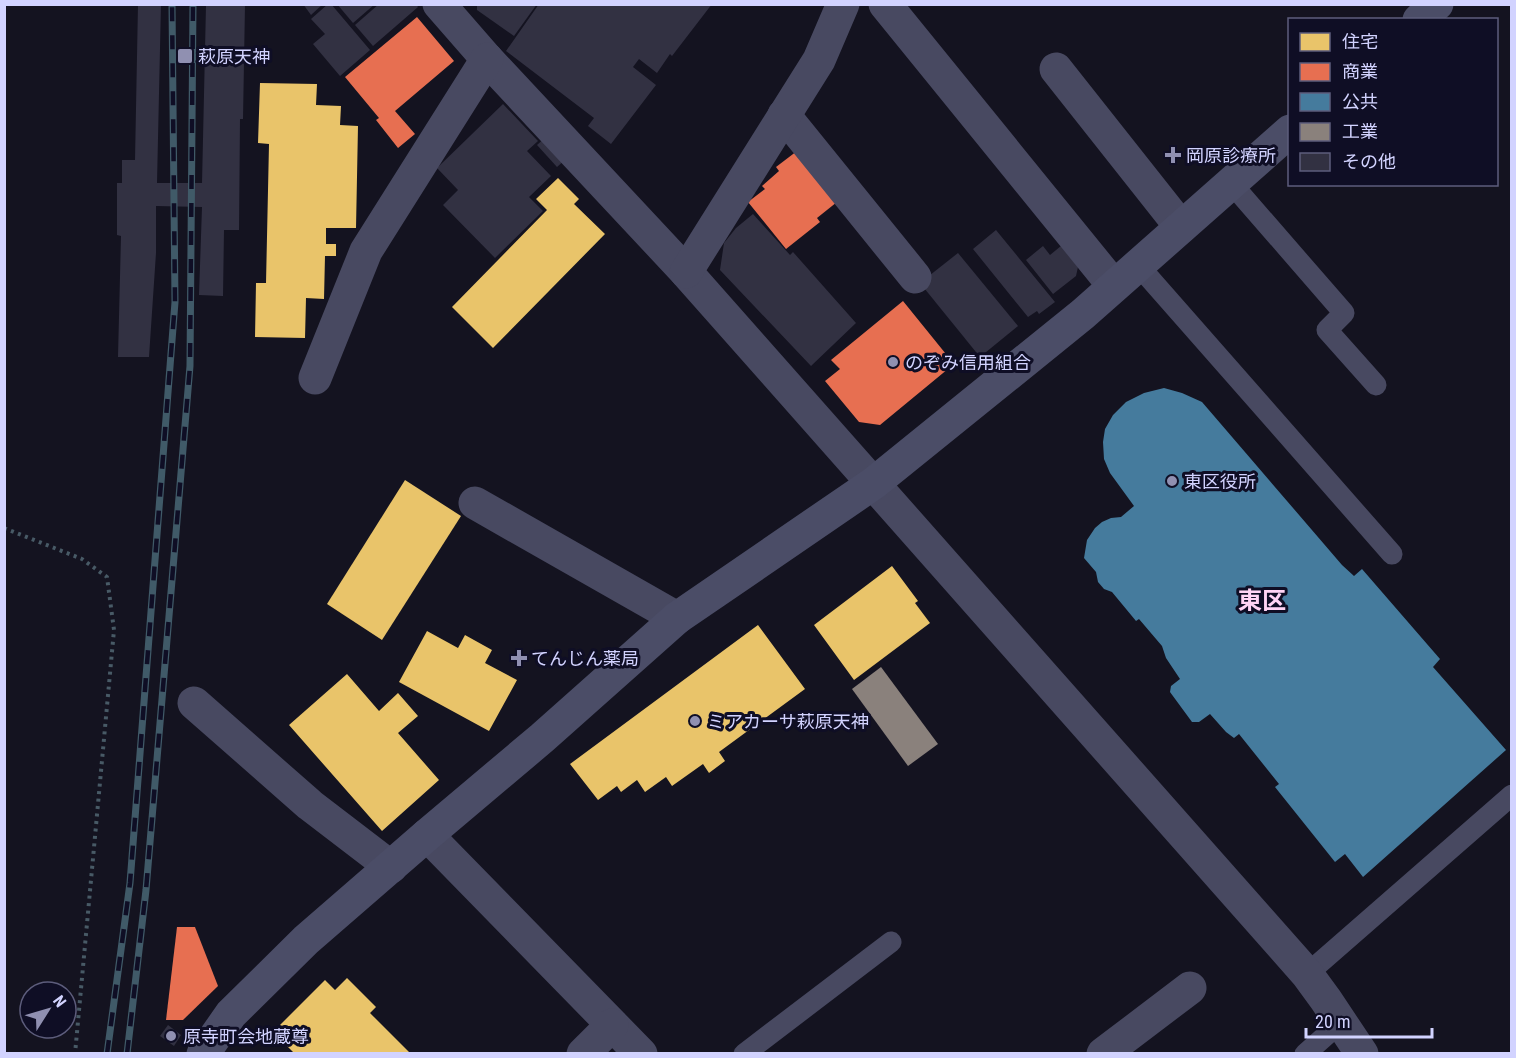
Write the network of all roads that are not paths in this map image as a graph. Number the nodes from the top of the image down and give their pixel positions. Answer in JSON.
{"nodes":[{"id":1,"x":439,"y":4,"type":"edge"},
{"id":2,"x":843,"y":4,"type":"edge"},
{"id":3,"x":885,"y":4,"type":"edge"},
{"id":4,"x":1437,"y":4,"type":"edge"},
{"id":5,"x":1421,"y":18,"type":"edge"},
{"id":6,"x":487,"y":58,"type":"junction"},
{"id":7,"x":1056,"y":69,"type":"dead end"},
{"id":8,"x":784,"y":115,"type":"junction"},
{"id":9,"x":1288,"y":133,"type":"edge"},
{"id":10,"x":1231,"y":183,"type":"junction"},
{"id":11,"x":1181,"y":227,"type":"junction"},
{"id":12,"x":1138,"y":265,"type":"junction"},
{"id":13,"x":686,"y":272,"type":"junction"},
{"id":14,"x":915,"y":278,"type":"dead end"},
{"id":15,"x":1114,"y":286,"type":"junction"},
{"id":16,"x":315,"y":378,"type":"dead end"},
{"id":17,"x":1376,"y":385,"type":"dead end"},
{"id":18,"x":874,"y":483,"type":"junction"},
{"id":19,"x":475,"y":503,"type":"dead end"},
{"id":20,"x":1392,"y":554,"type":"dead end"},
{"id":21,"x":677,"y":618,"type":"junction"},
{"id":22,"x":194,"y":703,"type":"dead end"},
{"id":23,"x":1512,"y":795,"type":"edge"},
{"id":24,"x":426,"y":835,"type":"junction"},
{"id":25,"x":391,"y":867,"type":"junction"},
{"id":26,"x":891,"y":942,"type":"dead end"},
{"id":27,"x":1307,"y":974,"type":"junction"},
{"id":28,"x":1190,"y":988,"type":"dead end"},
{"id":29,"x":1341,"y":1022,"type":"junction"},
{"id":30,"x":612,"y":1024,"type":"junction"},
{"id":31,"x":203,"y":1053,"type":"edge"},
{"id":32,"x":583,"y":1053,"type":"edge"},
{"id":33,"x":640,"y":1053,"type":"edge"},
{"id":34,"x":744,"y":1053,"type":"edge"},
{"id":35,"x":1103,"y":1053,"type":"edge"},
{"id":36,"x":1305,"y":1053,"type":"edge"},
{"id":37,"x":1362,"y":1053,"type":"edge"}],
"edges":[{"from":1,"to":6,"type":"street"},
{"from":2,"to":8,"type":"street"},
{"from":3,"to":15,"type":"street"},
{"from":4,"to":5,"type":"street"},
{"from":6,"to":13,"type":"street"},
{"from":6,"to":16,"type":"street"},
{"from":7,"to":11,"type":"street"},
{"from":8,"to":13,"type":"street"},
{"from":8,"to":14,"type":"street"},
{"from":9,"to":10,"type":"street"},
{"from":10,"to":11,"type":"street"},
{"from":10,"to":17,"type":"lane"},
{"from":11,"to":12,"type":"street"},
{"from":12,"to":15,"type":"street"},
{"from":12,"to":20,"type":"lane"},
{"from":13,"to":18,"type":"street"},
{"from":15,"to":18,"type":"street"},
{"from":18,"to":21,"type":"street"},
{"from":18,"to":27,"type":"street"},
{"from":19,"to":21,"type":"street"},
{"from":21,"to":24,"type":"street"},
{"from":22,"to":25,"type":"street"},
{"from":23,"to":27,"type":"lane"},
{"from":24,"to":25,"type":"street"},
{"from":24,"to":30,"type":"street"},
{"from":25,"to":31,"type":"street"},
{"from":26,"to":34,"type":"lane"},
{"from":27,"to":29,"type":"street"},
{"from":28,"to":35,"type":"street"},
{"from":29,"to":36,"type":"lane"},
{"from":29,"to":37,"type":"street"},
{"from":30,"to":32,"type":"street"},
{"from":30,"to":33,"type":"street"}]}
